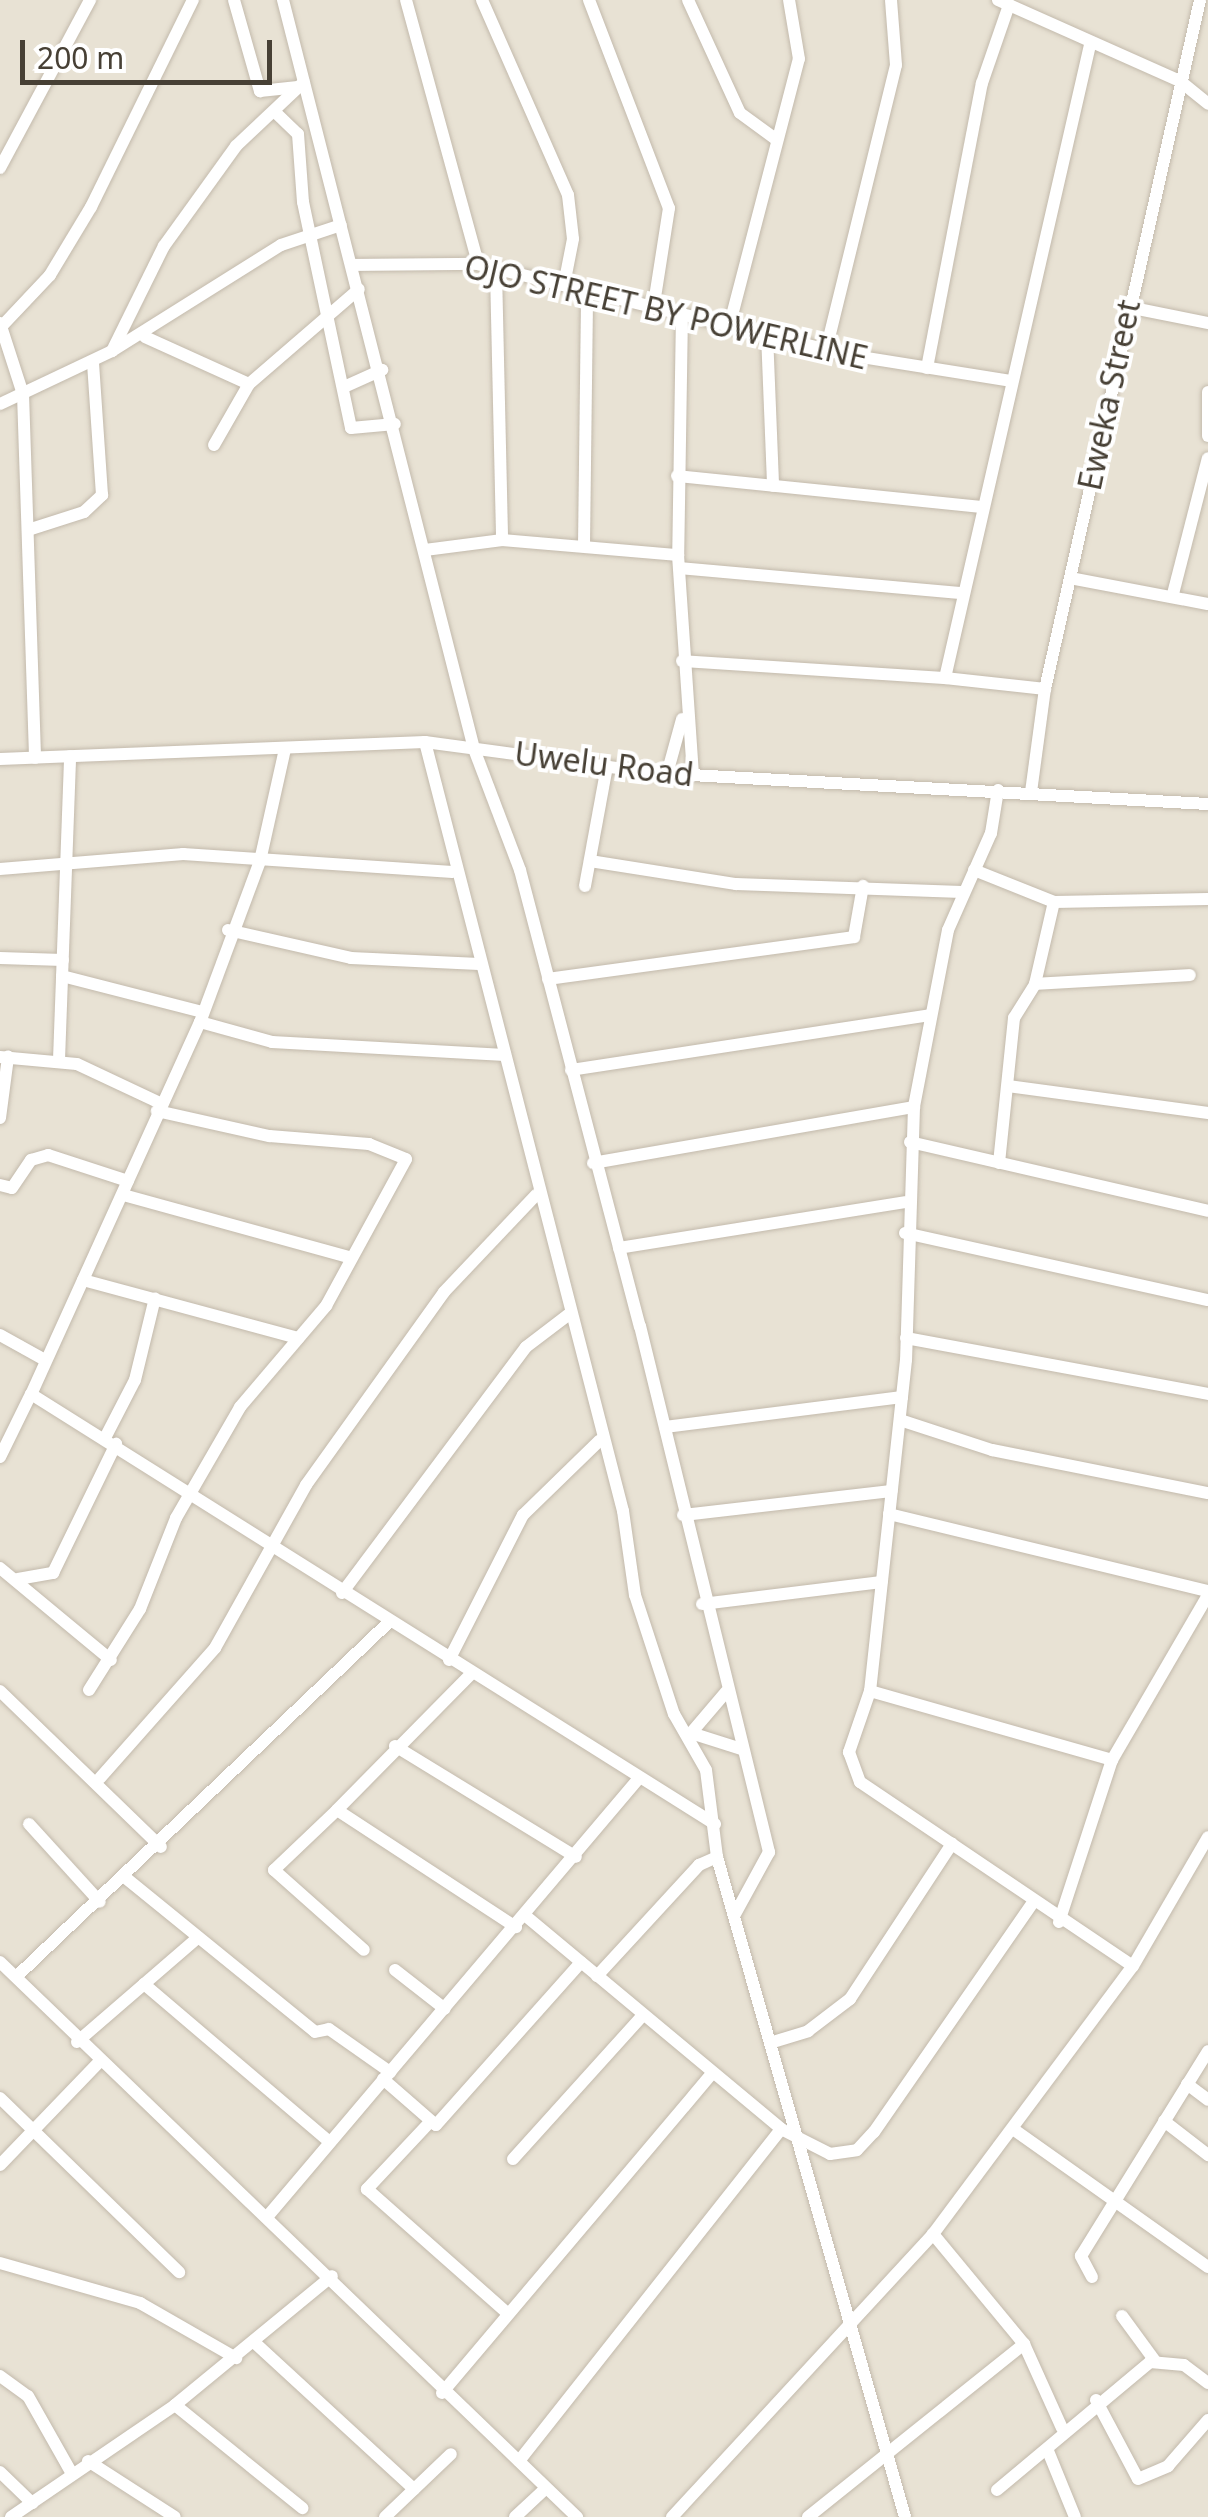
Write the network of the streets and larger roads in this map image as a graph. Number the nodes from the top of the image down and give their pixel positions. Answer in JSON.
{"nodes":[{"id":1,"x":90,"y":0,"type":"edge"},
{"id":2,"x":193,"y":0,"type":"edge"},
{"id":3,"x":234,"y":0,"type":"edge"},
{"id":4,"x":285,"y":0,"type":"edge"},
{"id":5,"x":406,"y":0,"type":"edge"},
{"id":6,"x":482,"y":0,"type":"edge"},
{"id":7,"x":589,"y":0,"type":"edge"},
{"id":8,"x":688,"y":0,"type":"edge"},
{"id":9,"x":790,"y":0,"type":"edge"},
{"id":10,"x":891,"y":0,"type":"edge"},
{"id":11,"x":1200,"y":0,"type":"edge"},
{"id":12,"x":1003,"y":3,"type":"edge"},
{"id":13,"x":1090,"y":45,"type":"junction"},
{"id":14,"x":1180,"y":81,"type":"junction"},
{"id":15,"x":301,"y":84,"type":"junction"},
{"id":16,"x":1208,"y":104,"type":"edge"},
{"id":17,"x":275,"y":112,"type":"junction"},
{"id":18,"x":316,"y":128,"type":"junction"},
{"id":19,"x":298,"y":134,"type":"junction"},
{"id":20,"x":777,"y":140,"type":"junction"},
{"id":21,"x":0,"y":168,"type":"edge"},
{"id":22,"x":341,"y":225,"type":"junction"},
{"id":23,"x":310,"y":236,"type":"junction"},
{"id":24,"x":478,"y":264,"type":"junction"},
{"id":25,"x":354,"y":265,"type":"junction"},
{"id":26,"x":496,"y":271,"type":"junction"},
{"id":27,"x":564,"y":284,"type":"junction"},
{"id":28,"x":359,"y":288,"type":"junction"},
{"id":29,"x":587,"y":290,"type":"junction"},
{"id":30,"x":654,"y":304,"type":"junction"},
{"id":31,"x":1128,"y":307,"type":"junction"},
{"id":32,"x":682,"y":313,"type":"junction"},
{"id":33,"x":327,"y":321,"type":"junction"},
{"id":34,"x":1208,"y":323,"type":"edge"},
{"id":35,"x":1,"y":325,"type":"edge"},
{"id":36,"x":730,"y":326,"type":"junction"},
{"id":37,"x":767,"y":334,"type":"junction"},
{"id":38,"x":146,"y":336,"type":"junction"},
{"id":39,"x":827,"y":346,"type":"junction"},
{"id":40,"x":112,"y":350,"type":"junction"},
{"id":41,"x":93,"y":362,"type":"junction"},
{"id":42,"x":927,"y":368,"type":"junction"},
{"id":43,"x":382,"y":370,"type":"junction"},
{"id":44,"x":1011,"y":381,"type":"junction"},
{"id":45,"x":249,"y":384,"type":"junction"},
{"id":46,"x":344,"y":387,"type":"junction"},
{"id":47,"x":1208,"y":392,"type":"edge"},
{"id":48,"x":23,"y":394,"type":"junction"},
{"id":49,"x":0,"y":404,"type":"edge"},
{"id":50,"x":396,"y":424,"type":"junction"},
{"id":51,"x":1208,"y":436,"type":"edge"},
{"id":52,"x":214,"y":445,"type":"dead end"},
{"id":53,"x":1208,"y":458,"type":"edge"},
{"id":54,"x":677,"y":476,"type":"junction"},
{"id":55,"x":772,"y":486,"type":"junction"},
{"id":56,"x":980,"y":507,"type":"junction"},
{"id":57,"x":28,"y":530,"type":"junction"},
{"id":58,"x":502,"y":540,"type":"junction"},
{"id":59,"x":584,"y":546,"type":"junction"},
{"id":60,"x":425,"y":550,"type":"junction"},
{"id":61,"x":679,"y":562,"type":"junction"},
{"id":62,"x":1070,"y":578,"type":"junction"},
{"id":63,"x":960,"y":592,"type":"junction"},
{"id":64,"x":1173,"y":594,"type":"junction"},
{"id":65,"x":1208,"y":604,"type":"edge"},
{"id":66,"x":682,"y":661,"type":"junction"},
{"id":67,"x":944,"y":678,"type":"junction"},
{"id":68,"x":1045,"y":689,"type":"junction"},
{"id":69,"x":684,"y":712,"type":"junction"},
{"id":70,"x":425,"y":742,"type":"junction"},
{"id":71,"x":285,"y":749,"type":"junction"},
{"id":72,"x":474,"y":749,"type":"junction"},
{"id":73,"x":70,"y":756,"type":"junction"},
{"id":74,"x":34,"y":758,"type":"junction"},
{"id":75,"x":0,"y":759,"type":"edge"},
{"id":76,"x":607,"y":766,"type":"junction"},
{"id":77,"x":667,"y":774,"type":"junction"},
{"id":78,"x":693,"y":775,"type":"junction"},
{"id":79,"x":998,"y":790,"type":"junction"},
{"id":80,"x":1031,"y":792,"type":"junction"},
{"id":81,"x":1208,"y":804,"type":"edge"},
{"id":82,"x":260,"y":861,"type":"junction"},
{"id":83,"x":590,"y":861,"type":"junction"},
{"id":84,"x":68,"y":866,"type":"junction"},
{"id":85,"x":0,"y":869,"type":"edge"},
{"id":86,"x":974,"y":870,"type":"junction"},
{"id":87,"x":452,"y":872,"type":"junction"},
{"id":88,"x":585,"y":886,"type":"dead end"},
{"id":89,"x":863,"y":886,"type":"junction"},
{"id":90,"x":962,"y":892,"type":"junction"},
{"id":91,"x":1208,"y":899,"type":"edge"},
{"id":92,"x":1054,"y":902,"type":"junction"},
{"id":93,"x":228,"y":930,"type":"junction"},
{"id":94,"x":0,"y":958,"type":"edge"},
{"id":95,"x":63,"y":960,"type":"junction"},
{"id":96,"x":480,"y":964,"type":"junction"},
{"id":97,"x":1190,"y":975,"type":"dead end"},
{"id":98,"x":62,"y":976,"type":"junction"},
{"id":99,"x":548,"y":979,"type":"junction"},
{"id":100,"x":1035,"y":984,"type":"junction"},
{"id":101,"x":930,"y":1015,"type":"junction"},
{"id":102,"x":201,"y":1017,"type":"junction"},
{"id":103,"x":506,"y":1055,"type":"junction"},
{"id":104,"x":4,"y":1057,"type":"edge"},
{"id":105,"x":58,"y":1060,"type":"junction"},
{"id":106,"x":572,"y":1070,"type":"junction"},
{"id":107,"x":1008,"y":1086,"type":"junction"},
{"id":108,"x":158,"y":1107,"type":"junction"},
{"id":109,"x":914,"y":1108,"type":"junction"},
{"id":110,"x":1208,"y":1113,"type":"edge"},
{"id":111,"x":0,"y":1118,"type":"edge"},
{"id":112,"x":910,"y":1142,"type":"junction"},
{"id":113,"x":593,"y":1163,"type":"junction"},
{"id":114,"x":999,"y":1163,"type":"junction"},
{"id":115,"x":128,"y":1181,"type":"junction"},
{"id":116,"x":0,"y":1185,"type":"edge"},
{"id":117,"x":536,"y":1195,"type":"junction"},
{"id":118,"x":127,"y":1196,"type":"junction"},
{"id":119,"x":905,"y":1202,"type":"junction"},
{"id":120,"x":1208,"y":1212,"type":"edge"},
{"id":121,"x":905,"y":1233,"type":"junction"},
{"id":122,"x":619,"y":1248,"type":"junction"},
{"id":123,"x":352,"y":1258,"type":"junction"},
{"id":124,"x":83,"y":1280,"type":"junction"},
{"id":125,"x":154,"y":1298,"type":"junction"},
{"id":126,"x":1208,"y":1300,"type":"edge"},
{"id":127,"x":568,"y":1315,"type":"junction"},
{"id":128,"x":0,"y":1334,"type":"edge"},
{"id":129,"x":298,"y":1338,"type":"junction"},
{"id":130,"x":906,"y":1338,"type":"junction"},
{"id":131,"x":44,"y":1360,"type":"junction"},
{"id":132,"x":31,"y":1394,"type":"junction"},
{"id":133,"x":1208,"y":1394,"type":"edge"},
{"id":134,"x":902,"y":1398,"type":"junction"},
{"id":135,"x":900,"y":1420,"type":"junction"},
{"id":136,"x":665,"y":1428,"type":"junction"},
{"id":137,"x":600,"y":1440,"type":"junction"},
{"id":138,"x":110,"y":1441,"type":"junction"},
{"id":139,"x":0,"y":1457,"type":"edge"},
{"id":140,"x":194,"y":1489,"type":"junction"},
{"id":141,"x":892,"y":1490,"type":"junction"},
{"id":142,"x":1208,"y":1494,"type":"edge"},
{"id":143,"x":890,"y":1514,"type":"junction"},
{"id":144,"x":682,"y":1515,"type":"junction"},
{"id":145,"x":271,"y":1544,"type":"junction"},
{"id":146,"x":0,"y":1568,"type":"edge"},
{"id":147,"x":18,"y":1579,"type":"junction"},
{"id":148,"x":882,"y":1582,"type":"junction"},
{"id":149,"x":342,"y":1593,"type":"junction"},
{"id":150,"x":1208,"y":1593,"type":"edge"},
{"id":151,"x":702,"y":1604,"type":"junction"},
{"id":152,"x":388,"y":1623,"type":"junction"},
{"id":153,"x":112,"y":1660,"type":"junction"},
{"id":154,"x":448,"y":1660,"type":"junction"},
{"id":155,"x":472,"y":1674,"type":"junction"},
{"id":156,"x":0,"y":1690,"type":"edge"},
{"id":157,"x":88,"y":1690,"type":"dead end"},
{"id":158,"x":870,"y":1691,"type":"junction"},
{"id":159,"x":726,"y":1692,"type":"junction"},
{"id":160,"x":691,"y":1733,"type":"junction"},
{"id":161,"x":395,"y":1746,"type":"junction"},
{"id":162,"x":742,"y":1749,"type":"junction"},
{"id":163,"x":1112,"y":1760,"type":"junction"},
{"id":164,"x":100,"y":1778,"type":"junction"},
{"id":165,"x":639,"y":1778,"type":"junction"},
{"id":166,"x":337,"y":1810,"type":"junction"},
{"id":167,"x":29,"y":1824,"type":"dead end"},
{"id":168,"x":715,"y":1824,"type":"junction"},
{"id":169,"x":1208,"y":1837,"type":"edge"},
{"id":170,"x":952,"y":1844,"type":"junction"},
{"id":171,"x":161,"y":1847,"type":"junction"},
{"id":172,"x":576,"y":1857,"type":"junction"},
{"id":173,"x":717,"y":1858,"type":"junction"},
{"id":174,"x":127,"y":1878,"type":"junction"},
{"id":175,"x":1034,"y":1901,"type":"junction"},
{"id":176,"x":100,"y":1902,"type":"junction"},
{"id":177,"x":736,"y":1914,"type":"junction"},
{"id":178,"x":527,"y":1917,"type":"junction"},
{"id":179,"x":1059,"y":1922,"type":"junction"},
{"id":180,"x":516,"y":1927,"type":"junction"},
{"id":181,"x":195,"y":1940,"type":"junction"},
{"id":182,"x":364,"y":1950,"type":"dead end"},
{"id":183,"x":0,"y":1962,"type":"edge"},
{"id":184,"x":581,"y":1962,"type":"junction"},
{"id":185,"x":1133,"y":1966,"type":"junction"},
{"id":186,"x":395,"y":1970,"type":"dead end"},
{"id":187,"x":597,"y":1976,"type":"junction"},
{"id":188,"x":16,"y":1977,"type":"junction"},
{"id":189,"x":144,"y":1984,"type":"junction"},
{"id":190,"x":445,"y":2009,"type":"junction"},
{"id":191,"x":643,"y":2016,"type":"junction"},
{"id":192,"x":77,"y":2042,"type":"junction"},
{"id":193,"x":773,"y":2042,"type":"junction"},
{"id":194,"x":1208,"y":2051,"type":"edge"},
{"id":195,"x":100,"y":2061,"type":"junction"},
{"id":196,"x":712,"y":2074,"type":"junction"},
{"id":197,"x":386,"y":2075,"type":"junction"},
{"id":198,"x":1187,"y":2084,"type":"junction"},
{"id":199,"x":0,"y":2098,"type":"edge"},
{"id":200,"x":1208,"y":2100,"type":"edge"},
{"id":201,"x":1164,"y":2121,"type":"junction"},
{"id":202,"x":429,"y":2124,"type":"junction"},
{"id":203,"x":781,"y":2130,"type":"junction"},
{"id":204,"x":1013,"y":2130,"type":"junction"},
{"id":205,"x":36,"y":2137,"type":"junction"},
{"id":206,"x":325,"y":2138,"type":"junction"},
{"id":207,"x":795,"y":2140,"type":"junction"},
{"id":208,"x":1208,"y":2155,"type":"edge"},
{"id":209,"x":513,"y":2159,"type":"dead end"},
{"id":210,"x":0,"y":2165,"type":"edge"},
{"id":211,"x":1114,"y":2200,"type":"junction"},
{"id":212,"x":267,"y":2217,"type":"junction"},
{"id":213,"x":933,"y":2234,"type":"junction"},
{"id":214,"x":0,"y":2262,"type":"edge"},
{"id":215,"x":1208,"y":2267,"type":"edge"},
{"id":216,"x":179,"y":2272,"type":"dead end"},
{"id":217,"x":332,"y":2276,"type":"junction"},
{"id":218,"x":1092,"y":2277,"type":"dead end"},
{"id":219,"x":507,"y":2313,"type":"junction"},
{"id":220,"x":1122,"y":2316,"type":"dead end"},
{"id":221,"x":853,"y":2321,"type":"junction"},
{"id":222,"x":255,"y":2342,"type":"junction"},
{"id":223,"x":1024,"y":2344,"type":"junction"},
{"id":224,"x":236,"y":2358,"type":"junction"},
{"id":225,"x":1155,"y":2362,"type":"junction"},
{"id":226,"x":0,"y":2376,"type":"edge"},
{"id":227,"x":1208,"y":2383,"type":"edge"},
{"id":228,"x":442,"y":2393,"type":"junction"},
{"id":229,"x":1096,"y":2400,"type":"junction"},
{"id":230,"x":175,"y":2404,"type":"junction"},
{"id":231,"x":1208,"y":2420,"type":"edge"},
{"id":232,"x":1062,"y":2428,"type":"junction"},
{"id":233,"x":1048,"y":2450,"type":"junction"},
{"id":234,"x":891,"y":2451,"type":"junction"},
{"id":235,"x":451,"y":2454,"type":"dead end"},
{"id":236,"x":88,"y":2461,"type":"junction"},
{"id":237,"x":519,"y":2461,"type":"junction"},
{"id":238,"x":0,"y":2472,"type":"edge"},
{"id":239,"x":71,"y":2472,"type":"junction"},
{"id":240,"x":546,"y":2488,"type":"junction"},
{"id":241,"x":414,"y":2489,"type":"junction"},
{"id":242,"x":997,"y":2490,"type":"dead end"},
{"id":243,"x":32,"y":2503,"type":"junction"},
{"id":244,"x":302,"y":2508,"type":"dead end"},
{"id":245,"x":164,"y":2515,"type":"edge"},
{"id":246,"x":11,"y":2517,"type":"edge"},
{"id":247,"x":385,"y":2517,"type":"edge"},
{"id":248,"x":515,"y":2517,"type":"edge"},
{"id":249,"x":577,"y":2517,"type":"edge"},
{"id":250,"x":672,"y":2517,"type":"edge"},
{"id":251,"x":808,"y":2517,"type":"edge"},
{"id":252,"x":905,"y":2517,"type":"edge"},
{"id":253,"x":1075,"y":2517,"type":"edge"}],
"edges":[{"from":1,"to":21,"type":"street"},
{"from":2,"to":35,"type":"street"},
{"from":3,"to":15,"type":"street"},
{"from":4,"to":15,"type":"street"},
{"from":5,"to":24,"type":"street"},
{"from":6,"to":27,"type":"street"},
{"from":7,"to":30,"type":"street"},
{"from":8,"to":20,"type":"street"},
{"from":9,"to":20,"type":"street"},
{"from":10,"to":39,"type":"street"},
{"from":11,"to":14,"type":"street","name":"Eweka Street"},
{"from":12,"to":13,"type":"street"},
{"from":12,"to":42,"type":"street"},
{"from":13,"to":14,"type":"street"},
{"from":13,"to":44,"type":"street"},
{"from":14,"to":16,"type":"street"},
{"from":14,"to":31,"type":"street","name":"Eweka Street"},
{"from":15,"to":17,"type":"street"},
{"from":15,"to":18,"type":"street"},
{"from":17,"to":19,"type":"street"},
{"from":17,"to":40,"type":"street"},
{"from":18,"to":19,"type":"street"},
{"from":18,"to":22,"type":"street"},
{"from":19,"to":23,"type":"street"},
{"from":20,"to":36,"type":"street"},
{"from":22,"to":23,"type":"street"},
{"from":22,"to":25,"type":"street"},
{"from":23,"to":33,"type":"street"},
{"from":23,"to":38,"type":"street"},
{"from":24,"to":25,"type":"street","name":"OJO STREET BY POWERLINE"},
{"from":24,"to":26,"type":"street","name":"OJO STREET BY POWERLINE"},
{"from":25,"to":28,"type":"street"},
{"from":26,"to":27,"type":"street","name":"OJO STREET BY POWERLINE"},
{"from":26,"to":58,"type":"street"},
{"from":27,"to":29,"type":"street","name":"OJO STREET BY POWERLINE"},
{"from":28,"to":33,"type":"street"},
{"from":28,"to":43,"type":"street"},
{"from":29,"to":30,"type":"street","name":"OJO STREET BY POWERLINE"},
{"from":29,"to":59,"type":"street"},
{"from":30,"to":32,"type":"street","name":"OJO STREET BY POWERLINE"},
{"from":31,"to":34,"type":"street"},
{"from":31,"to":62,"type":"street","name":"Eweka Street"},
{"from":32,"to":36,"type":"street","name":"OJO STREET BY POWERLINE"},
{"from":32,"to":54,"type":"street"},
{"from":33,"to":45,"type":"street"},
{"from":33,"to":46,"type":"street"},
{"from":35,"to":48,"type":"street"},
{"from":36,"to":37,"type":"street","name":"OJO STREET BY POWERLINE"},
{"from":37,"to":39,"type":"street","name":"OJO STREET BY POWERLINE"},
{"from":37,"to":55,"type":"street"},
{"from":38,"to":40,"type":"street"},
{"from":38,"to":45,"type":"street"},
{"from":39,"to":42,"type":"street","name":"OJO STREET BY POWERLINE"},
{"from":40,"to":41,"type":"street"},
{"from":41,"to":48,"type":"street"},
{"from":41,"to":57,"type":"street"},
{"from":42,"to":44,"type":"street","name":"OJO STREET BY POWERLINE"},
{"from":43,"to":46,"type":"street"},
{"from":43,"to":50,"type":"street"},
{"from":44,"to":56,"type":"street"},
{"from":45,"to":52,"type":"street"},
{"from":46,"to":50,"type":"street"},
{"from":47,"to":51,"type":"street"},
{"from":48,"to":49,"type":"street"},
{"from":48,"to":57,"type":"street"},
{"from":50,"to":60,"type":"street"},
{"from":53,"to":64,"type":"street"},
{"from":54,"to":55,"type":"street"},
{"from":54,"to":61,"type":"street"},
{"from":55,"to":56,"type":"street"},
{"from":56,"to":63,"type":"street"},
{"from":57,"to":74,"type":"street"},
{"from":58,"to":59,"type":"street"},
{"from":58,"to":60,"type":"street"},
{"from":59,"to":61,"type":"street"},
{"from":60,"to":72,"type":"street"},
{"from":61,"to":63,"type":"street"},
{"from":61,"to":66,"type":"street"},
{"from":62,"to":64,"type":"street"},
{"from":62,"to":68,"type":"street","name":"Eweka Street"},
{"from":63,"to":67,"type":"street"},
{"from":64,"to":65,"type":"street"},
{"from":66,"to":67,"type":"street"},
{"from":66,"to":69,"type":"street"},
{"from":67,"to":68,"type":"street"},
{"from":68,"to":80,"type":"street","name":"Eweka Street"},
{"from":69,"to":77,"type":"street"},
{"from":69,"to":78,"type":"street"},
{"from":70,"to":71,"type":"street","name":"Uwelu Road"},
{"from":70,"to":72,"type":"street","name":"Uwelu Road"},
{"from":70,"to":87,"type":"street"},
{"from":71,"to":73,"type":"street","name":"Uwelu Road"},
{"from":71,"to":82,"type":"street"},
{"from":72,"to":76,"type":"street","name":"Uwelu Road"},
{"from":72,"to":99,"type":"street"},
{"from":73,"to":74,"type":"street","name":"Uwelu Road"},
{"from":73,"to":84,"type":"street"},
{"from":74,"to":75,"type":"street","name":"Uwelu Road"},
{"from":76,"to":77,"type":"street","name":"Uwelu Road"},
{"from":76,"to":83,"type":"street"},
{"from":77,"to":78,"type":"street","name":"Uwelu Road"},
{"from":78,"to":79,"type":"street","name":"Uwelu Road"},
{"from":79,"to":80,"type":"street","name":"Uwelu Road"},
{"from":79,"to":86,"type":"street"},
{"from":80,"to":81,"type":"street","name":"Uwelu Road"},
{"from":82,"to":84,"type":"street"},
{"from":82,"to":87,"type":"street"},
{"from":82,"to":93,"type":"street"},
{"from":83,"to":88,"type":"street"},
{"from":83,"to":89,"type":"street"},
{"from":84,"to":85,"type":"street"},
{"from":84,"to":95,"type":"street"},
{"from":86,"to":90,"type":"street"},
{"from":86,"to":92,"type":"street"},
{"from":87,"to":96,"type":"street"},
{"from":89,"to":90,"type":"street"},
{"from":89,"to":99,"type":"street"},
{"from":90,"to":101,"type":"street"},
{"from":91,"to":92,"type":"street"},
{"from":92,"to":100,"type":"street"},
{"from":93,"to":96,"type":"street"},
{"from":93,"to":102,"type":"street"},
{"from":94,"to":95,"type":"street"},
{"from":95,"to":98,"type":"street"},
{"from":96,"to":103,"type":"street"},
{"from":97,"to":100,"type":"street"},
{"from":98,"to":102,"type":"street"},
{"from":98,"to":105,"type":"street"},
{"from":99,"to":106,"type":"street"},
{"from":100,"to":107,"type":"street"},
{"from":101,"to":106,"type":"street"},
{"from":101,"to":109,"type":"street"},
{"from":102,"to":103,"type":"street"},
{"from":102,"to":108,"type":"street"},
{"from":103,"to":117,"type":"street"},
{"from":104,"to":105,"type":"street"},
{"from":104,"to":111,"type":"street"},
{"from":105,"to":108,"type":"street"},
{"from":106,"to":113,"type":"street"},
{"from":107,"to":110,"type":"street"},
{"from":107,"to":114,"type":"street"},
{"from":108,"to":115,"type":"street"},
{"from":108,"to":123,"type":"street"},
{"from":109,"to":112,"type":"street"},
{"from":109,"to":113,"type":"street"},
{"from":112,"to":114,"type":"street"},
{"from":112,"to":119,"type":"street"},
{"from":113,"to":122,"type":"street"},
{"from":114,"to":120,"type":"street"},
{"from":115,"to":116,"type":"street"},
{"from":115,"to":118,"type":"street"},
{"from":117,"to":127,"type":"street"},
{"from":117,"to":145,"type":"street"},
{"from":118,"to":123,"type":"street"},
{"from":118,"to":124,"type":"street"},
{"from":119,"to":121,"type":"street"},
{"from":119,"to":122,"type":"street"},
{"from":121,"to":126,"type":"street"},
{"from":121,"to":130,"type":"street"},
{"from":122,"to":136,"type":"street"},
{"from":123,"to":129,"type":"street"},
{"from":124,"to":125,"type":"street"},
{"from":124,"to":131,"type":"street"},
{"from":125,"to":129,"type":"street"},
{"from":125,"to":138,"type":"street"},
{"from":127,"to":137,"type":"street"},
{"from":127,"to":149,"type":"street"},
{"from":128,"to":131,"type":"street"},
{"from":129,"to":140,"type":"street"},
{"from":130,"to":133,"type":"street"},
{"from":130,"to":134,"type":"street"},
{"from":131,"to":132,"type":"street"},
{"from":132,"to":138,"type":"street"},
{"from":132,"to":139,"type":"street"},
{"from":134,"to":135,"type":"street"},
{"from":134,"to":136,"type":"street"},
{"from":135,"to":141,"type":"street"},
{"from":135,"to":142,"type":"street"},
{"from":136,"to":144,"type":"street"},
{"from":137,"to":154,"type":"street"},
{"from":137,"to":160,"type":"street"},
{"from":138,"to":140,"type":"street"},
{"from":138,"to":147,"type":"street"},
{"from":140,"to":145,"type":"street"},
{"from":140,"to":153,"type":"street"},
{"from":141,"to":143,"type":"street"},
{"from":141,"to":144,"type":"street"},
{"from":143,"to":148,"type":"street"},
{"from":143,"to":150,"type":"street"},
{"from":144,"to":151,"type":"street"},
{"from":145,"to":149,"type":"street"},
{"from":145,"to":164,"type":"street"},
{"from":146,"to":147,"type":"street"},
{"from":147,"to":153,"type":"street"},
{"from":148,"to":151,"type":"street"},
{"from":148,"to":158,"type":"street"},
{"from":149,"to":152,"type":"street"},
{"from":150,"to":163,"type":"street"},
{"from":151,"to":159,"type":"street"},
{"from":152,"to":154,"type":"street"},
{"from":152,"to":171,"type":"street"},
{"from":153,"to":157,"type":"street"},
{"from":154,"to":155,"type":"street"},
{"from":155,"to":161,"type":"street"},
{"from":155,"to":165,"type":"street"},
{"from":156,"to":164,"type":"street"},
{"from":158,"to":163,"type":"street"},
{"from":158,"to":170,"type":"street"},
{"from":159,"to":160,"type":"street"},
{"from":159,"to":162,"type":"street"},
{"from":160,"to":162,"type":"street"},
{"from":160,"to":168,"type":"street"},
{"from":161,"to":166,"type":"street"},
{"from":161,"to":172,"type":"street"},
{"from":162,"to":177,"type":"street"},
{"from":163,"to":179,"type":"street"},
{"from":164,"to":171,"type":"street"},
{"from":165,"to":168,"type":"street"},
{"from":165,"to":172,"type":"street"},
{"from":166,"to":180,"type":"street"},
{"from":166,"to":182,"type":"street"},
{"from":167,"to":176,"type":"street"},
{"from":168,"to":173,"type":"street"},
{"from":169,"to":185,"type":"street"},
{"from":170,"to":175,"type":"street"},
{"from":170,"to":193,"type":"street"},
{"from":171,"to":174,"type":"street"},
{"from":172,"to":178,"type":"street"},
{"from":173,"to":177,"type":"street"},
{"from":173,"to":187,"type":"street"},
{"from":174,"to":176,"type":"street"},
{"from":174,"to":181,"type":"street"},
{"from":175,"to":179,"type":"street"},
{"from":175,"to":207,"type":"street"},
{"from":176,"to":188,"type":"street"},
{"from":177,"to":193,"type":"street"},
{"from":178,"to":180,"type":"street"},
{"from":178,"to":184,"type":"street"},
{"from":179,"to":185,"type":"street"},
{"from":180,"to":190,"type":"street"},
{"from":181,"to":189,"type":"street"},
{"from":181,"to":197,"type":"street"},
{"from":183,"to":188,"type":"street"},
{"from":184,"to":187,"type":"street"},
{"from":184,"to":202,"type":"street"},
{"from":185,"to":204,"type":"street"},
{"from":186,"to":190,"type":"street"},
{"from":187,"to":191,"type":"street"},
{"from":188,"to":192,"type":"street"},
{"from":189,"to":192,"type":"street"},
{"from":189,"to":206,"type":"street"},
{"from":190,"to":197,"type":"street"},
{"from":191,"to":196,"type":"street"},
{"from":191,"to":209,"type":"street"},
{"from":192,"to":195,"type":"street"},
{"from":193,"to":207,"type":"street"},
{"from":194,"to":198,"type":"street"},
{"from":195,"to":205,"type":"street"},
{"from":195,"to":212,"type":"street"},
{"from":196,"to":203,"type":"street"},
{"from":196,"to":219,"type":"street"},
{"from":197,"to":202,"type":"street"},
{"from":197,"to":206,"type":"street"},
{"from":198,"to":200,"type":"street"},
{"from":198,"to":201,"type":"street"},
{"from":199,"to":205,"type":"street"},
{"from":201,"to":208,"type":"street"},
{"from":201,"to":211,"type":"street"},
{"from":202,"to":219,"type":"street"},
{"from":203,"to":207,"type":"street"},
{"from":203,"to":237,"type":"street"},
{"from":204,"to":211,"type":"street"},
{"from":204,"to":213,"type":"street"},
{"from":205,"to":210,"type":"street"},
{"from":205,"to":216,"type":"street"},
{"from":206,"to":212,"type":"street"},
{"from":207,"to":221,"type":"street"},
{"from":211,"to":215,"type":"street"},
{"from":211,"to":218,"type":"street"},
{"from":212,"to":217,"type":"street"},
{"from":213,"to":221,"type":"street"},
{"from":213,"to":223,"type":"street"},
{"from":214,"to":224,"type":"street"},
{"from":217,"to":222,"type":"street"},
{"from":217,"to":228,"type":"street"},
{"from":219,"to":228,"type":"street"},
{"from":220,"to":225,"type":"street"},
{"from":221,"to":234,"type":"street"},
{"from":221,"to":250,"type":"street"},
{"from":222,"to":224,"type":"street"},
{"from":222,"to":241,"type":"street"},
{"from":223,"to":232,"type":"street"},
{"from":223,"to":234,"type":"street"},
{"from":224,"to":230,"type":"street"},
{"from":225,"to":227,"type":"street"},
{"from":225,"to":229,"type":"street"},
{"from":226,"to":239,"type":"street"},
{"from":228,"to":237,"type":"street"},
{"from":229,"to":231,"type":"street"},
{"from":229,"to":232,"type":"street"},
{"from":230,"to":236,"type":"street"},
{"from":230,"to":244,"type":"street"},
{"from":232,"to":233,"type":"street"},
{"from":233,"to":242,"type":"street"},
{"from":233,"to":253,"type":"street"},
{"from":234,"to":251,"type":"street"},
{"from":234,"to":252,"type":"street"},
{"from":235,"to":241,"type":"street"},
{"from":236,"to":239,"type":"street"},
{"from":236,"to":245,"type":"street"},
{"from":237,"to":240,"type":"street"},
{"from":238,"to":243,"type":"street"},
{"from":239,"to":243,"type":"street"},
{"from":240,"to":248,"type":"street"},
{"from":240,"to":249,"type":"street"},
{"from":241,"to":247,"type":"street"},
{"from":243,"to":246,"type":"street"}]}
